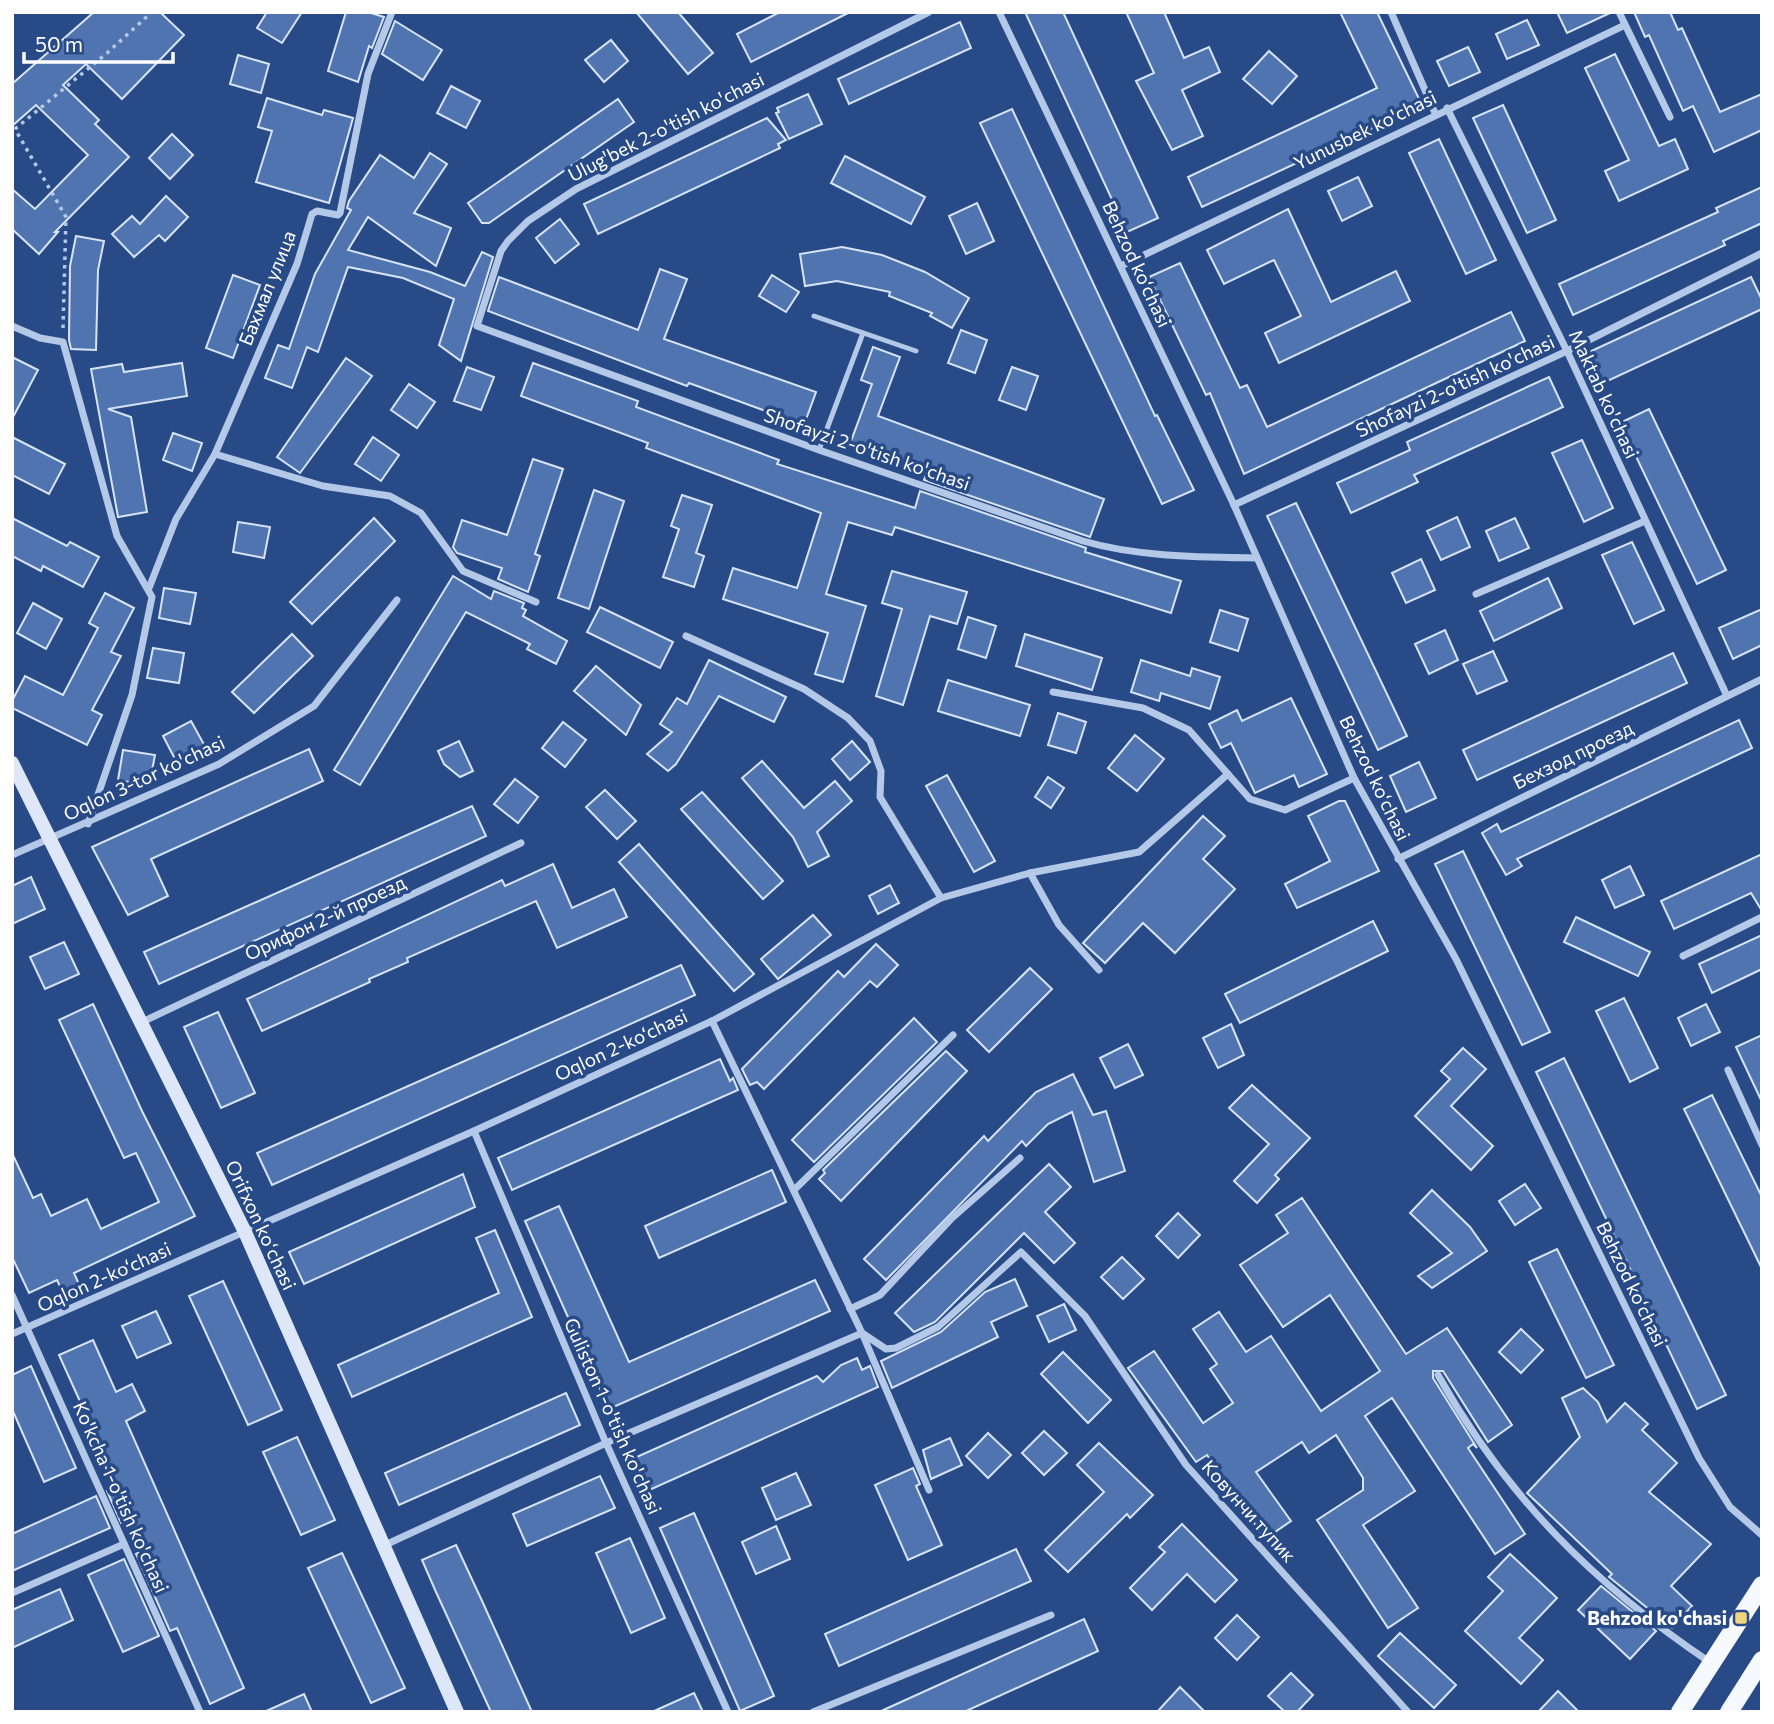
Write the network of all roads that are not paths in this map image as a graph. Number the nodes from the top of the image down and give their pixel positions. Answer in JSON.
{"nodes":[{"id":1,"x":392,"y":12,"type":"edge"},
{"id":2,"x":929,"y":12,"type":"edge"},
{"id":3,"x":999,"y":12,"type":"edge"},
{"id":4,"x":1391,"y":12,"type":"edge"},
{"id":5,"x":1619,"y":12,"type":"edge"},
{"id":6,"x":1625,"y":25,"type":"junction"},
{"id":7,"x":1447,"y":108,"type":"junction"},
{"id":8,"x":1435,"y":113,"type":"junction"},
{"id":9,"x":1670,"y":117,"type":"dead end"},
{"id":10,"x":1762,"y":253,"type":"edge"},
{"id":11,"x":1121,"y":266,"type":"junction"},
{"id":12,"x":814,"y":316,"type":"dead end"},
{"id":13,"x":12,"y":326,"type":"edge"},
{"id":14,"x":477,"y":326,"type":"joint"},
{"id":15,"x":863,"y":333,"type":"junction"},
{"id":16,"x":916,"y":351,"type":"dead end"},
{"id":17,"x":1567,"y":351,"type":"junction"},
{"id":18,"x":819,"y":450,"type":"junction"},
{"id":19,"x":215,"y":454,"type":"junction"},
{"id":20,"x":1234,"y":505,"type":"junction"},
{"id":21,"x":1645,"y":521,"type":"junction"},
{"id":22,"x":1257,"y":558,"type":"junction"},
{"id":23,"x":149,"y":588,"type":"junction"},
{"id":24,"x":1476,"y":594,"type":"dead end"},
{"id":25,"x":397,"y":600,"type":"dead end"},
{"id":26,"x":536,"y":602,"type":"dead end"},
{"id":27,"x":686,"y":636,"type":"dead end"},
{"id":28,"x":1762,"y":679,"type":"edge"},
{"id":29,"x":1053,"y":692,"type":"dead end"},
{"id":30,"x":1727,"y":696,"type":"junction"},
{"id":31,"x":12,"y":763,"type":"edge"},
{"id":32,"x":1228,"y":774,"type":"junction"},
{"id":33,"x":1354,"y":778,"type":"junction"},
{"id":34,"x":88,"y":824,"type":"junction"},
{"id":35,"x":52,"y":837,"type":"junction"},
{"id":36,"x":522,"y":843,"type":"dead end"},
{"id":37,"x":12,"y":855,"type":"edge"},
{"id":38,"x":1398,"y":859,"type":"junction"},
{"id":39,"x":1030,"y":873,"type":"junction"},
{"id":40,"x":941,"y":898,"type":"junction"},
{"id":41,"x":1762,"y":917,"type":"edge"},
{"id":42,"x":1683,"y":956,"type":"dead end"},
{"id":43,"x":1099,"y":970,"type":"dead end"},
{"id":44,"x":712,"y":1021,"type":"junction"},
{"id":45,"x":142,"y":1022,"type":"junction"},
{"id":46,"x":953,"y":1035,"type":"dead end"},
{"id":47,"x":1728,"y":1070,"type":"dead end"},
{"id":48,"x":474,"y":1131,"type":"junction"},
{"id":49,"x":1762,"y":1145,"type":"edge"},
{"id":50,"x":1020,"y":1158,"type":"dead end"},
{"id":51,"x":794,"y":1190,"type":"junction"},
{"id":52,"x":245,"y":1232,"type":"junction"},
{"id":53,"x":12,"y":1295,"type":"edge"},
{"id":54,"x":850,"y":1309,"type":"junction"},
{"id":55,"x":29,"y":1327,"type":"junction"},
{"id":56,"x":862,"y":1333,"type":"junction"},
{"id":57,"x":12,"y":1334,"type":"edge"},
{"id":58,"x":1438,"y":1375,"type":"dead end"},
{"id":59,"x":607,"y":1443,"type":"junction"},
{"id":60,"x":929,"y":1490,"type":"dead end"},
{"id":61,"x":1762,"y":1535,"type":"edge"},
{"id":62,"x":124,"y":1544,"type":"junction"},
{"id":63,"x":385,"y":1545,"type":"junction"},
{"id":64,"x":1762,"y":1585,"type":"edge"},
{"id":65,"x":12,"y":1593,"type":"edge"},
{"id":66,"x":1051,"y":1615,"type":"dead end"},
{"id":67,"x":1762,"y":1660,"type":"edge"},
{"id":68,"x":1711,"y":1663,"type":"junction"},
{"id":69,"x":200,"y":1712,"type":"edge"},
{"id":70,"x":457,"y":1712,"type":"edge"},
{"id":71,"x":728,"y":1712,"type":"edge"},
{"id":72,"x":813,"y":1712,"type":"edge"},
{"id":73,"x":1408,"y":1712,"type":"edge"},
{"id":74,"x":1680,"y":1712,"type":"edge"},
{"id":75,"x":1729,"y":1712,"type":"edge"}],
"edges":[{"from":1,"to":19,"type":"street","name":"Бахмал улица"},
{"from":2,"to":14,"type":"street","name":"Ulug'bek 2-o'tish ko'chasi"},
{"from":3,"to":11,"type":"street","name":"Behzod ko‘chasi"},
{"from":4,"to":8,"type":"street"},
{"from":5,"to":6,"type":"street"},
{"from":6,"to":7,"type":"street","name":"Yunusbek ko'chasi"},
{"from":6,"to":9,"type":"street"},
{"from":7,"to":8,"type":"street","name":"Yunusbek ko'chasi"},
{"from":7,"to":17,"type":"street","name":"Maktab ko'chasi"},
{"from":8,"to":11,"type":"street","name":"Yunusbek ko'chasi"},
{"from":10,"to":17,"type":"street","name":"Shofayzi 2-o'tish ko'chasi"},
{"from":11,"to":20,"type":"street","name":"Behzod ko‘chasi"},
{"from":12,"to":15,"type":"lane"},
{"from":13,"to":23,"type":"street"},
{"from":14,"to":18,"type":"street","name":"Shofayzi 2-o'tish ko'chasi"},
{"from":15,"to":16,"type":"lane"},
{"from":15,"to":18,"type":"lane"},
{"from":17,"to":20,"type":"street","name":"Shofayzi 2-o'tish ko'chasi"},
{"from":17,"to":21,"type":"street","name":"Maktab ko'chasi"},
{"from":18,"to":22,"type":"street","name":"Shofayzi 2-o'tish ko'chasi"},
{"from":19,"to":23,"type":"street","name":"Бахмал улица"},
{"from":19,"to":26,"type":"street"},
{"from":20,"to":22,"type":"street","name":"Behzod ko‘chasi"},
{"from":21,"to":24,"type":"street"},
{"from":21,"to":30,"type":"street","name":"Maktab ko'chasi"},
{"from":22,"to":33,"type":"street","name":"Behzod ko‘chasi"},
{"from":23,"to":34,"type":"street","name":"Бахмал улица"},
{"from":25,"to":34,"type":"street","name":"Oqlon 3-tor ko'chasi"},
{"from":27,"to":40,"type":"street"},
{"from":28,"to":30,"type":"street","name":"Бехзод проезд"},
{"from":29,"to":32,"type":"street"},
{"from":30,"to":38,"type":"street","name":"Бехзод проезд"},
{"from":31,"to":35,"type":"street","name":"Orifxon koʻchasi"},
{"from":32,"to":33,"type":"street"},
{"from":32,"to":39,"type":"street","name":"Oqlon 2-ko‘chasi"},
{"from":33,"to":38,"type":"street","name":"Behzod ko‘chasi"},
{"from":34,"to":35,"type":"street","name":"Oqlon 3-tor ko'chasi"},
{"from":35,"to":37,"type":"street","name":"Oqlon 3-tor ko'chasi"},
{"from":35,"to":45,"type":"street","name":"Orifxon koʻchasi"},
{"from":36,"to":45,"type":"street","name":"Орифон 2-й проезд"},
{"from":38,"to":61,"type":"street","name":"Behzod ko‘chasi"},
{"from":39,"to":40,"type":"street","name":"Oqlon 2-ko‘chasi"},
{"from":39,"to":43,"type":"street"},
{"from":40,"to":44,"type":"street","name":"Oqlon 2-ko‘chasi"},
{"from":41,"to":42,"type":"street"},
{"from":44,"to":48,"type":"street","name":"Oqlon 2-ko‘chasi"},
{"from":44,"to":51,"type":"street"},
{"from":45,"to":52,"type":"street","name":"Orifxon koʻchasi"},
{"from":46,"to":51,"type":"street"},
{"from":47,"to":49,"type":"street"},
{"from":48,"to":52,"type":"street","name":"Oqlon 2-ko‘chasi"},
{"from":48,"to":59,"type":"street","name":"Guliston 1-o'tish ko'chasi"},
{"from":50,"to":54,"type":"street"},
{"from":51,"to":54,"type":"street"},
{"from":52,"to":55,"type":"street","name":"Oqlon 2-ko‘chasi"},
{"from":52,"to":63,"type":"street","name":"Orifxon koʻchasi"},
{"from":53,"to":55,"type":"street","name":"Ko'kcha 1-o'tish ko'chasi"},
{"from":54,"to":56,"type":"street"},
{"from":55,"to":57,"type":"street","name":"Oqlon 2-ko‘chasi"},
{"from":55,"to":62,"type":"street","name":"Ko'kcha 1-o'tish ko'chasi"},
{"from":56,"to":59,"type":"street"},
{"from":56,"to":60,"type":"street"},
{"from":56,"to":73,"type":"street","name":"Ковунчи тупик"},
{"from":58,"to":68,"type":"street"},
{"from":59,"to":63,"type":"street"},
{"from":59,"to":71,"type":"street","name":"Guliston 1-o'tish ko'chasi"},
{"from":62,"to":65,"type":"street"},
{"from":62,"to":69,"type":"street","name":"Ko'kcha 1-o'tish ko'chasi"},
{"from":63,"to":70,"type":"street","name":"Orifxon koʻchasi"},
{"from":64,"to":68,"type":"main road"},
{"from":66,"to":72,"type":"street"},
{"from":67,"to":75,"type":"main road"},
{"from":68,"to":74,"type":"main road"}]}
